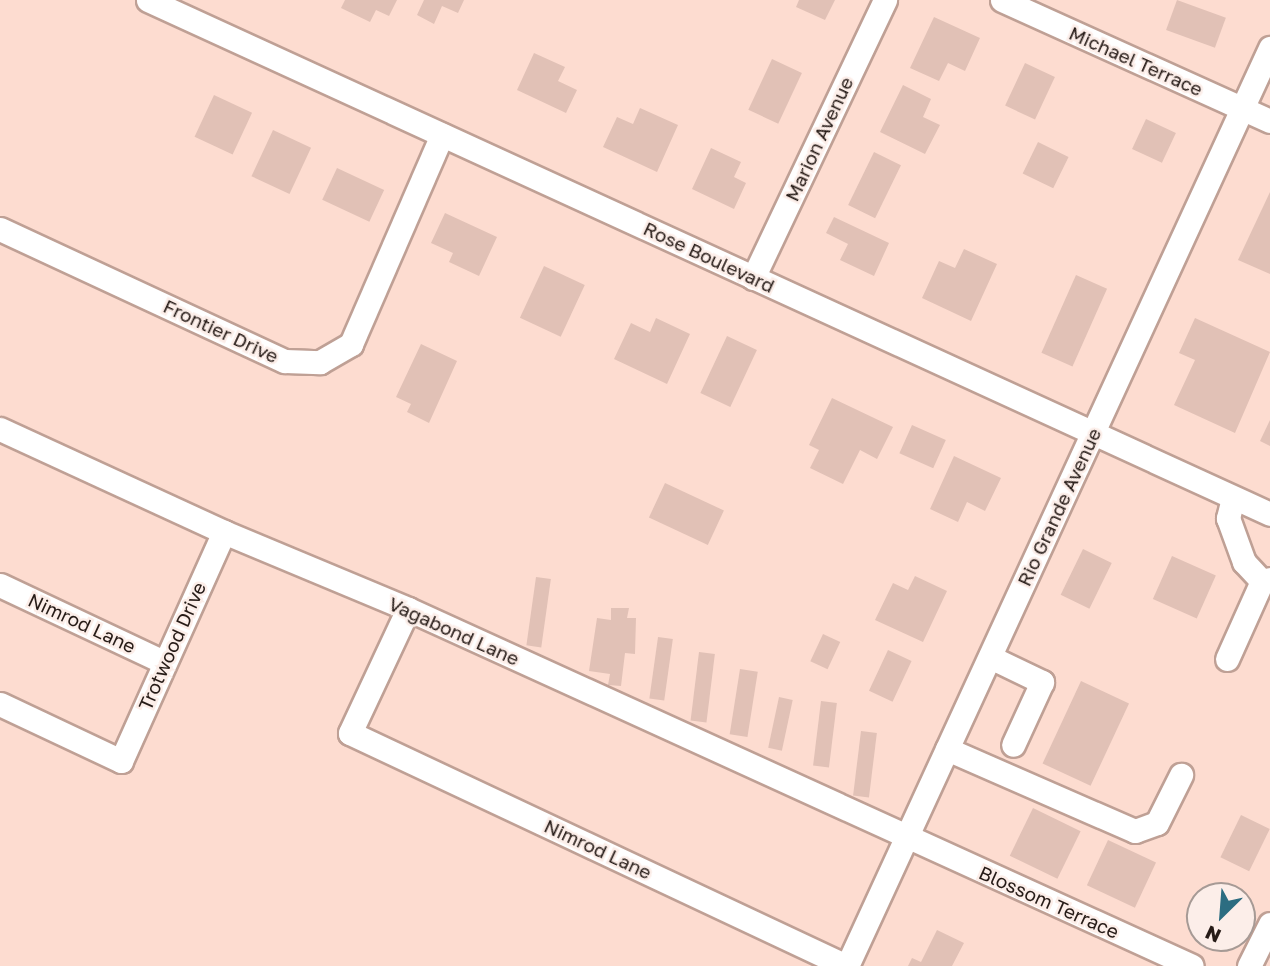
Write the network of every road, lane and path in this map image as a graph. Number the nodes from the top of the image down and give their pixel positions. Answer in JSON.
{"nodes":[{"id":1,"x":148,"y":0,"type":"edge"},
{"id":2,"x":885,"y":0,"type":"edge"},
{"id":3,"x":1002,"y":0,"type":"edge"},
{"id":4,"x":1270,"y":48,"type":"edge"},
{"id":5,"x":1242,"y":109,"type":"junction"},
{"id":6,"x":1270,"y":121,"type":"edge"},
{"id":7,"x":442,"y":135,"type":"junction"},
{"id":8,"x":0,"y":229,"type":"edge"},
{"id":9,"x":753,"y":278,"type":"junction"},
{"id":10,"x":0,"y":429,"type":"edge"},
{"id":11,"x":1093,"y":434,"type":"junction"},
{"id":12,"x":1233,"y":498,"type":"junction"},
{"id":13,"x":1270,"y":514,"type":"edge"},
{"id":14,"x":224,"y":532,"type":"junction"},
{"id":15,"x":1266,"y":580,"type":"edge"},
{"id":16,"x":0,"y":585,"type":"edge"},
{"id":17,"x":408,"y":609,"type":"junction"},
{"id":18,"x":989,"y":657,"type":"junction"},
{"id":19,"x":1227,"y":659,"type":"dead end"},
{"id":20,"x":164,"y":662,"type":"junction"},
{"id":21,"x":0,"y":704,"type":"edge"},
{"id":22,"x":1013,"y":745,"type":"dead end"},
{"id":23,"x":947,"y":749,"type":"junction"},
{"id":24,"x":1181,"y":775,"type":"dead end"},
{"id":25,"x":905,"y":838,"type":"junction"},
{"id":26,"x":1270,"y":925,"type":"edge"},
{"id":27,"x":846,"y":966,"type":"edge"},
{"id":28,"x":1192,"y":966,"type":"edge"},
{"id":29,"x":1249,"y":966,"type":"edge"}],
"edges":[{"from":1,"to":7,"type":"street","name":"Rose Boulevard"},
{"from":2,"to":9,"type":"street","name":"Marion Avenue"},
{"from":3,"to":5,"type":"street","name":"Michael Terrace"},
{"from":4,"to":5,"type":"street","name":"Rio Grande Avenue"},
{"from":5,"to":6,"type":"street","name":"Michael Terrace"},
{"from":5,"to":11,"type":"street","name":"Rio Grande Avenue"},
{"from":7,"to":8,"type":"street","name":"Frontier Drive"},
{"from":7,"to":9,"type":"street","name":"Rose Boulevard"},
{"from":9,"to":11,"type":"street","name":"Rose Boulevard"},
{"from":10,"to":14,"type":"street","name":"Vagabond Lane"},
{"from":11,"to":12,"type":"street","name":"Rose Boulevard"},
{"from":11,"to":18,"type":"street","name":"Rio Grande Avenue"},
{"from":12,"to":13,"type":"street","name":"Rose Boulevard"},
{"from":12,"to":15,"type":"street"},
{"from":14,"to":17,"type":"street","name":"Vagabond Lane"},
{"from":14,"to":20,"type":"street","name":"Trotwood Drive"},
{"from":15,"to":19,"type":"street"},
{"from":16,"to":20,"type":"street","name":"Nimrod Lane"},
{"from":17,"to":25,"type":"street","name":"Vagabond Lane"},
{"from":17,"to":27,"type":"street","name":"Nimrod Lane"},
{"from":18,"to":22,"type":"street"},
{"from":18,"to":23,"type":"street","name":"Rio Grande Avenue"},
{"from":20,"to":21,"type":"street","name":"Trotwood Drive"},
{"from":23,"to":24,"type":"street"},
{"from":23,"to":25,"type":"street","name":"Rio Grande Avenue"},
{"from":25,"to":27,"type":"street","name":"Rio Grande Avenue"},
{"from":25,"to":28,"type":"street","name":"Blossom Terrace"},
{"from":26,"to":29,"type":"street"}]}
